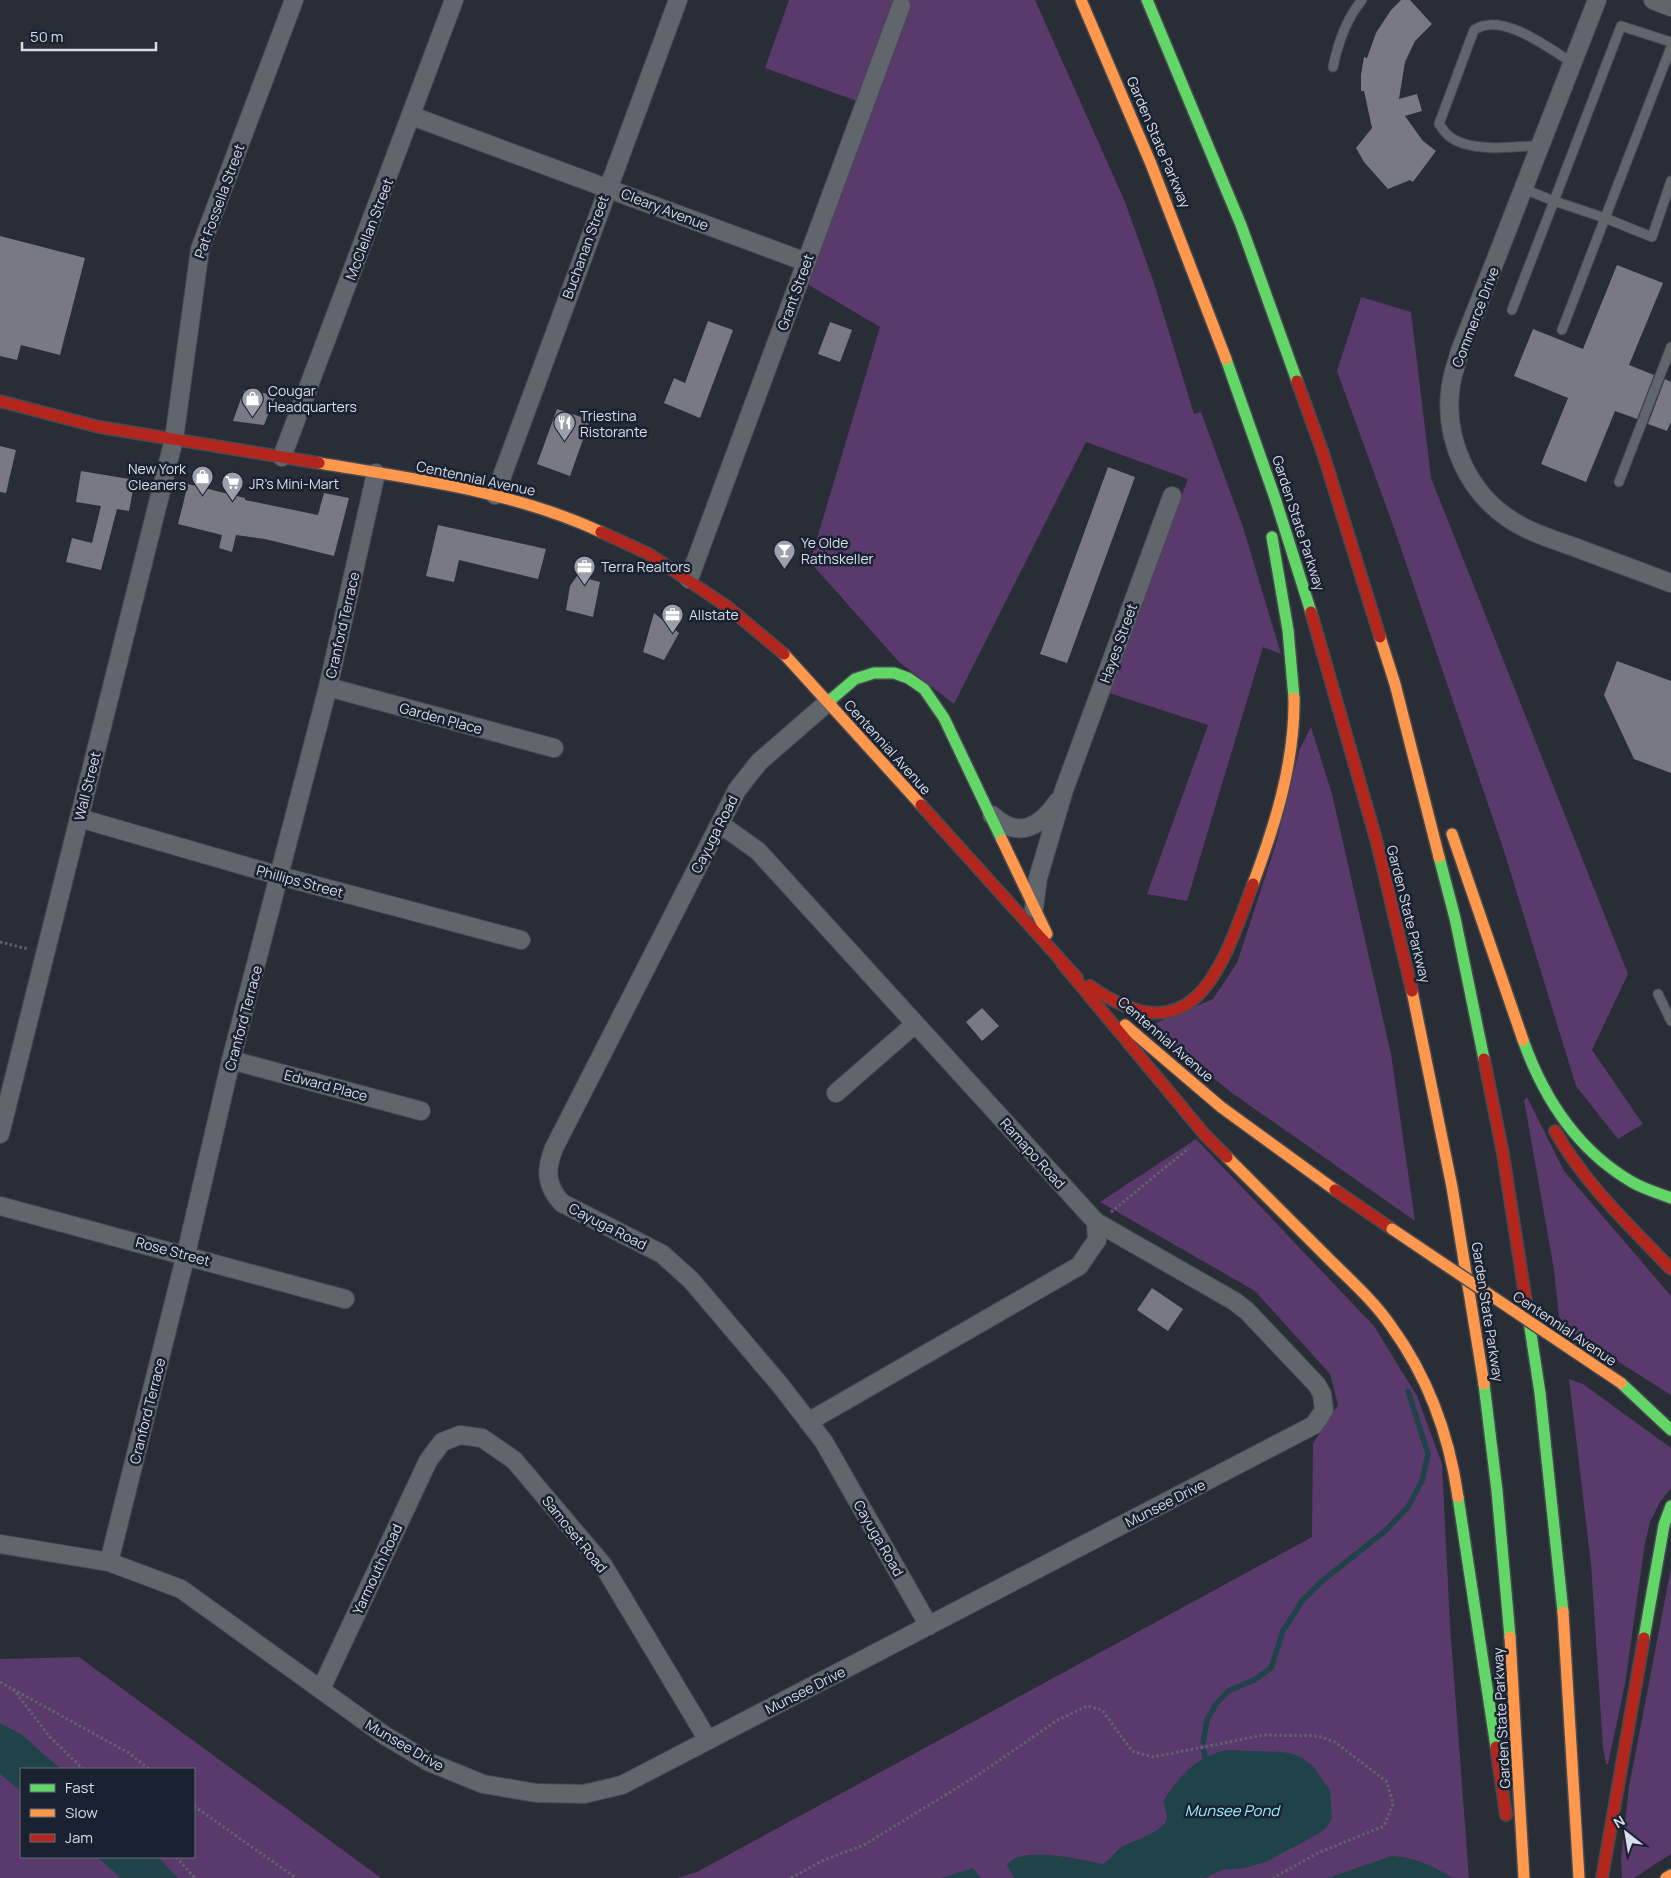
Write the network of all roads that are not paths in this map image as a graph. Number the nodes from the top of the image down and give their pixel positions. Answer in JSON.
{"nodes":[{"id":1,"x":294,"y":0,"type":"edge"},
{"id":2,"x":454,"y":0,"type":"edge"},
{"id":3,"x":678,"y":0,"type":"edge"},
{"id":4,"x":1081,"y":0,"type":"edge"},
{"id":5,"x":1147,"y":0,"type":"edge"},
{"id":6,"x":1362,"y":0,"type":"edge"},
{"id":7,"x":1597,"y":0,"type":"edge"},
{"id":8,"x":1654,"y":0,"type":"edge"},
{"id":9,"x":901,"y":6,"type":"dead end"},
{"id":10,"x":1671,"y":6,"type":"edge"},
{"id":11,"x":1671,"y":42,"type":"edge"},
{"id":12,"x":1671,"y":47,"type":"edge"},
{"id":13,"x":1573,"y":63,"type":"junction"},
{"id":14,"x":1333,"y":67,"type":"dead end"},
{"id":15,"x":412,"y":116,"type":"junction"},
{"id":16,"x":1541,"y":145,"type":"junction"},
{"id":17,"x":1671,"y":181,"type":"edge"},
{"id":18,"x":607,"y":187,"type":"junction"},
{"id":19,"x":1524,"y":189,"type":"junction"},
{"id":20,"x":1554,"y":201,"type":"junction"},
{"id":21,"x":1605,"y":218,"type":"junction"},
{"id":22,"x":806,"y":262,"type":"junction"},
{"id":23,"x":1512,"y":310,"type":"dead end"},
{"id":24,"x":1562,"y":330,"type":"dead end"},
{"id":25,"x":1671,"y":347,"type":"edge"},
{"id":26,"x":1224,"y":350,"type":"junction"},
{"id":27,"x":0,"y":401,"type":"edge"},
{"id":28,"x":174,"y":439,"type":"junction"},
{"id":29,"x":282,"y":457,"type":"junction"},
{"id":30,"x":376,"y":473,"type":"junction"},
{"id":31,"x":1619,"y":482,"type":"dead end"},
{"id":32,"x":495,"y":494,"type":"junction"},
{"id":33,"x":1172,"y":496,"type":"dead end"},
{"id":34,"x":1266,"y":509,"type":"dead end"},
{"id":35,"x":1269,"y":525,"type":"dead end"},
{"id":36,"x":1363,"y":571,"type":"junction"},
{"id":37,"x":689,"y":579,"type":"junction"},
{"id":38,"x":1671,"y":583,"type":"edge"},
{"id":39,"x":328,"y":687,"type":"junction"},
{"id":40,"x":828,"y":702,"type":"junction"},
{"id":41,"x":554,"y":748,"type":"dead end"},
{"id":42,"x":1426,"y":758,"type":"dead end"},
{"id":43,"x":1064,"y":790,"type":"junction"},
{"id":44,"x":987,"y":811,"type":"junction"},
{"id":45,"x":79,"y":818,"type":"junction"},
{"id":46,"x":1448,"y":823,"type":"dead end"},
{"id":47,"x":720,"y":824,"type":"junction"},
{"id":48,"x":280,"y":876,"type":"junction"},
{"id":49,"x":1034,"y":911,"type":"junction"},
{"id":50,"x":521,"y":940,"type":"dead end"},
{"id":51,"x":1062,"y":963,"type":"junction"},
{"id":52,"x":1658,"y":994,"type":"dead end"},
{"id":53,"x":1671,"y":1021,"type":"edge"},
{"id":54,"x":915,"y":1024,"type":"junction"},
{"id":55,"x":1524,"y":1047,"type":"junction"},
{"id":56,"x":231,"y":1060,"type":"junction"},
{"id":57,"x":836,"y":1093,"type":"dead end"},
{"id":58,"x":421,"y":1110,"type":"dead end"},
{"id":59,"x":0,"y":1134,"type":"edge"},
{"id":60,"x":1671,"y":1198,"type":"edge"},
{"id":61,"x":0,"y":1206,"type":"edge"},
{"id":62,"x":1096,"y":1222,"type":"junction"},
{"id":63,"x":186,"y":1254,"type":"junction"},
{"id":64,"x":1671,"y":1269,"type":"edge"},
{"id":65,"x":344,"y":1299,"type":"dead end"},
{"id":66,"x":1621,"y":1383,"type":"junction"},
{"id":67,"x":1663,"y":1406,"type":"dead end"},
{"id":68,"x":808,"y":1422,"type":"junction"},
{"id":69,"x":1671,"y":1430,"type":"edge"},
{"id":70,"x":436,"y":1450,"type":"joint"},
{"id":71,"x":1671,"y":1506,"type":"edge"},
{"id":72,"x":0,"y":1544,"type":"edge"},
{"id":73,"x":1671,"y":1546,"type":"edge"},
{"id":74,"x":109,"y":1562,"type":"junction"},
{"id":75,"x":1649,"y":1610,"type":"junction"},
{"id":76,"x":929,"y":1626,"type":"junction"},
{"id":77,"x":321,"y":1690,"type":"junction"},
{"id":78,"x":708,"y":1740,"type":"junction"},
{"id":79,"x":1507,"y":1826,"type":"dead end"},
{"id":80,"x":1510,"y":1846,"type":"dead end"},
{"id":81,"x":1671,"y":1875,"type":"edge"},
{"id":82,"x":1515,"y":1878,"type":"edge"},
{"id":83,"x":1524,"y":1878,"type":"edge"},
{"id":84,"x":1579,"y":1878,"type":"edge"},
{"id":85,"x":1602,"y":1878,"type":"edge"},
{"id":86,"x":1666,"y":1878,"type":"edge"}],
"edges":[{"from":1,"to":28,"type":"street","name":"Pat Fossella Street"},
{"from":2,"to":15,"type":"street","name":"McClellan Street"},
{"from":3,"to":18,"type":"street","name":"Buchanan Street"},
{"from":4,"to":26,"type":"main road","name":"Garden State Parkway"},
{"from":5,"to":36,"type":"main road"},
{"from":6,"to":14,"type":"lane"},
{"from":7,"to":13,"type":"street","name":"Commerce Drive"},
{"from":8,"to":10,"type":"street"},
{"from":9,"to":22,"type":"street","name":"Grant Street"},
{"from":11,"to":20,"type":"lane"},
{"from":12,"to":21,"type":"lane"},
{"from":13,"to":16,"type":"street","name":"Commerce Drive"},
{"from":13,"to":16,"type":"lane"},
{"from":15,"to":18,"type":"street","name":"Cleary Avenue"},
{"from":15,"to":29,"type":"street","name":"McClellan Street"},
{"from":16,"to":19,"type":"street","name":"Commerce Drive"},
{"from":17,"to":21,"type":"lane"},
{"from":18,"to":22,"type":"street","name":"Cleary Avenue"},
{"from":18,"to":32,"type":"street","name":"Buchanan Street"},
{"from":19,"to":20,"type":"lane"},
{"from":19,"to":38,"type":"street","name":"Commerce Drive"},
{"from":20,"to":21,"type":"lane"},
{"from":20,"to":23,"type":"lane"},
{"from":21,"to":24,"type":"lane"},
{"from":22,"to":37,"type":"street","name":"Grant Street"},
{"from":25,"to":31,"type":"lane"},
{"from":26,"to":34,"type":"main road"},
{"from":26,"to":83,"type":"main road","name":"Garden State Parkway"},
{"from":27,"to":28,"type":"main road","name":"Centennial Avenue"},
{"from":28,"to":29,"type":"main road","name":"Centennial Avenue"},
{"from":28,"to":45,"type":"street","name":"Wall Street"},
{"from":29,"to":30,"type":"main road","name":"Centennial Avenue"},
{"from":30,"to":32,"type":"main road","name":"Centennial Avenue"},
{"from":30,"to":39,"type":"street","name":"Cranford Terrace"},
{"from":32,"to":37,"type":"main road","name":"Centennial Avenue"},
{"from":33,"to":43,"type":"street","name":"Hayes Street"},
{"from":35,"to":51,"type":"main road"},
{"from":36,"to":42,"type":"main road"},
{"from":36,"to":84,"type":"main road"},
{"from":37,"to":40,"type":"main road","name":"Centennial Avenue"},
{"from":39,"to":41,"type":"street","name":"Garden Place"},
{"from":39,"to":48,"type":"street","name":"Cranford Terrace"},
{"from":40,"to":44,"type":"main road"},
{"from":40,"to":47,"type":"street","name":"Cayuga Road"},
{"from":40,"to":51,"type":"main road","name":"Centennial Avenue"},
{"from":43,"to":44,"type":"street","name":"Hayes Street"},
{"from":43,"to":49,"type":"street","name":"Hayes Street"},
{"from":44,"to":49,"type":"main road"},
{"from":45,"to":48,"type":"street","name":"Phillips Street"},
{"from":45,"to":59,"type":"street","name":"Wall Street"},
{"from":46,"to":55,"type":"main road"},
{"from":47,"to":54,"type":"street","name":"Ramapo Road"},
{"from":47,"to":68,"type":"street","name":"Cayuga Road"},
{"from":48,"to":50,"type":"street","name":"Phillips Street"},
{"from":48,"to":56,"type":"street","name":"Cranford Terrace"},
{"from":49,"to":51,"type":"main road"},
{"from":51,"to":66,"type":"main road","name":"Centennial Avenue","bridge":true},
{"from":51,"to":79,"type":"main road"},
{"from":52,"to":53,"type":"lane"},
{"from":54,"to":57,"type":"street"},
{"from":54,"to":62,"type":"street","name":"Ramapo Road"},
{"from":55,"to":60,"type":"main road"},
{"from":55,"to":64,"type":"main road"},
{"from":56,"to":58,"type":"street","name":"Edward Place"},
{"from":56,"to":63,"type":"street","name":"Cranford Terrace"},
{"from":61,"to":63,"type":"street","name":"Rose Street"},
{"from":62,"to":68,"type":"street"},
{"from":62,"to":76,"type":"street","name":"Munsee Drive"},
{"from":63,"to":65,"type":"street","name":"Rose Street"},
{"from":63,"to":74,"type":"street","name":"Cranford Terrace"},
{"from":66,"to":67,"type":"main road","name":"Centennial Avenue"},
{"from":66,"to":69,"type":"main road","name":"Centennial Avenue"},
{"from":68,"to":76,"type":"street","name":"Cayuga Road"},
{"from":70,"to":77,"type":"street","name":"Yarmouth Road"},
{"from":70,"to":78,"type":"street","name":"Samoset Road"},
{"from":71,"to":75,"type":"main road"},
{"from":72,"to":74,"type":"street","name":"Munsee Drive"},
{"from":73,"to":75,"type":"main road"},
{"from":74,"to":77,"type":"street","name":"Munsee Drive"},
{"from":75,"to":85,"type":"main road"},
{"from":76,"to":78,"type":"street","name":"Munsee Drive"},
{"from":77,"to":78,"type":"street","name":"Munsee Drive"},
{"from":80,"to":82,"type":"main road"},
{"from":81,"to":86,"type":"main road"}]}
